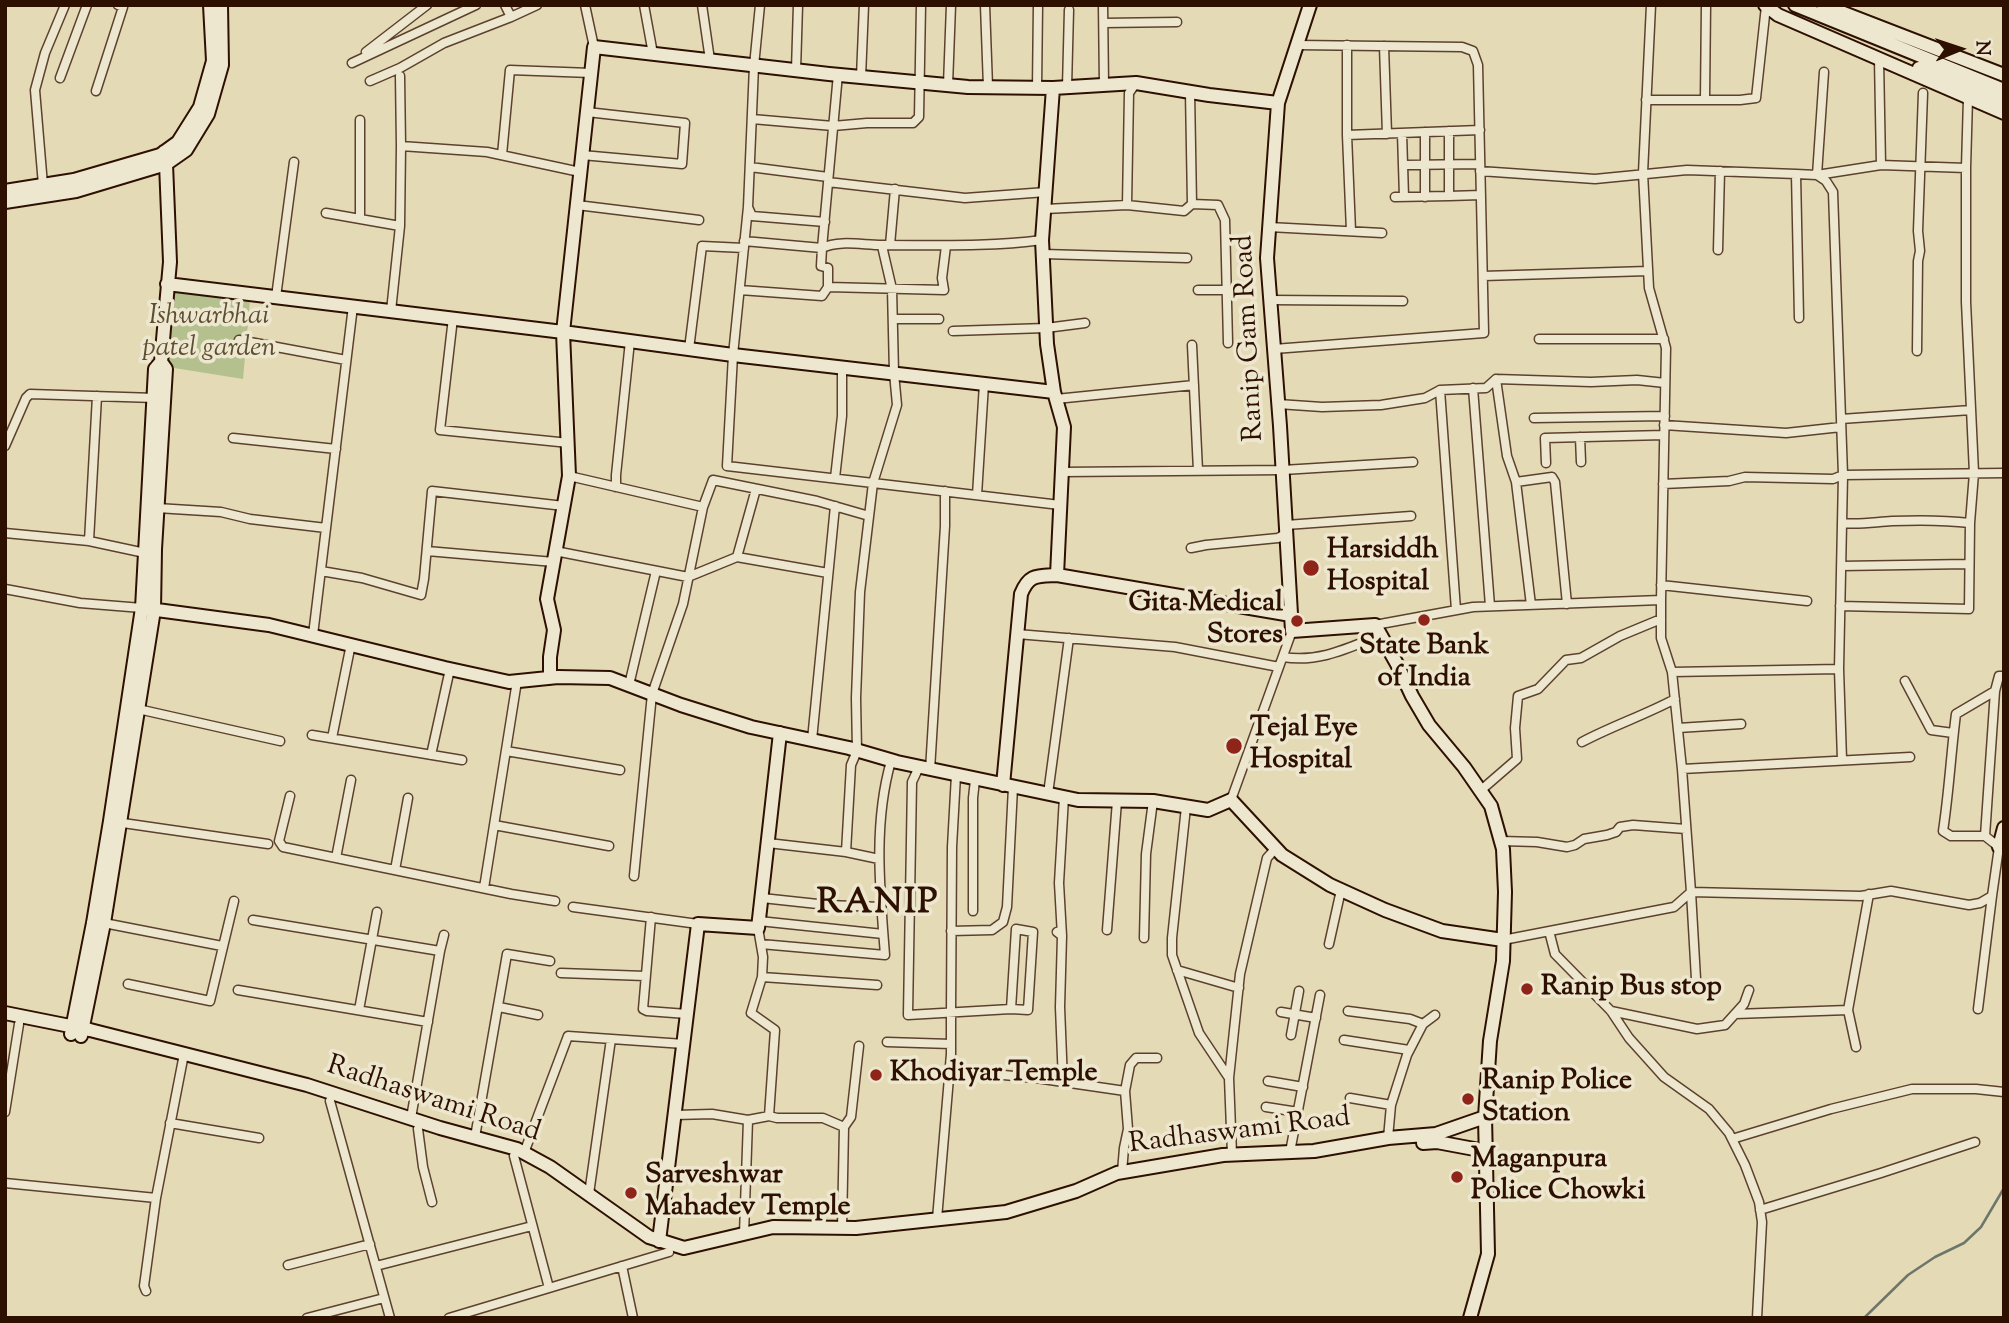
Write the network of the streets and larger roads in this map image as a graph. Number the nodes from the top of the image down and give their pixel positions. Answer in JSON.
{"nodes":[{"id":1,"x":65,"y":5,"type":"edge"},
{"id":2,"x":87,"y":5,"type":"edge"},
{"id":3,"x":210,"y":5,"type":"edge"},
{"id":4,"x":221,"y":5,"type":"edge"},
{"id":5,"x":427,"y":5,"type":"edge"},
{"id":6,"x":476,"y":5,"type":"edge"},
{"id":7,"x":505,"y":5,"type":"edge"},
{"id":8,"x":537,"y":5,"type":"edge"},
{"id":9,"x":585,"y":5,"type":"edge"},
{"id":10,"x":644,"y":5,"type":"edge"},
{"id":11,"x":702,"y":5,"type":"edge"},
{"id":12,"x":760,"y":5,"type":"edge"},
{"id":13,"x":798,"y":5,"type":"edge"},
{"id":14,"x":864,"y":5,"type":"edge"},
{"id":15,"x":921,"y":5,"type":"edge"},
{"id":16,"x":951,"y":5,"type":"edge"},
{"id":17,"x":985,"y":5,"type":"edge"},
{"id":18,"x":1038,"y":5,"type":"edge"},
{"id":19,"x":1103,"y":5,"type":"edge"},
{"id":20,"x":1310,"y":5,"type":"edge"},
{"id":21,"x":1651,"y":5,"type":"edge"},
{"id":22,"x":1706,"y":5,"type":"edge"},
{"id":23,"x":1766,"y":5,"type":"edge"},
{"id":24,"x":1795,"y":5,"type":"edge"},
{"id":25,"x":1823,"y":5,"type":"edge"},
{"id":26,"x":122,"y":6,"type":"edge"},
{"id":27,"x":459,"y":9,"type":"edge"},
{"id":28,"x":1069,"y":10,"type":"dead end"},
{"id":29,"x":511,"y":17,"type":"junction"},
{"id":30,"x":1177,"y":22,"type":"dead end"},
{"id":31,"x":1104,"y":23,"type":"junction"},
{"id":32,"x":1297,"y":45,"type":"junction"},
{"id":33,"x":1347,"y":46,"type":"junction"},
{"id":34,"x":1384,"y":46,"type":"junction"},
{"id":35,"x":594,"y":47,"type":"junction"},
{"id":36,"x":653,"y":54,"type":"junction"},
{"id":37,"x":1879,"y":59,"type":"junction"},
{"id":38,"x":710,"y":60,"type":"junction"},
{"id":39,"x":754,"y":65,"type":"junction"},
{"id":40,"x":796,"y":70,"type":"junction"},
{"id":41,"x":1824,"y":72,"type":"dead end"},
{"id":42,"x":591,"y":73,"type":"junction"},
{"id":43,"x":838,"y":75,"type":"junction"},
{"id":44,"x":2004,"y":75,"type":"edge"},
{"id":45,"x":400,"y":76,"type":"dead end"},
{"id":46,"x":861,"y":77,"type":"junction"},
{"id":47,"x":60,"y":78,"type":"dead end"},
{"id":48,"x":370,"y":81,"type":"dead end"},
{"id":49,"x":920,"y":82,"type":"junction"},
{"id":50,"x":1136,"y":83,"type":"junction"},
{"id":51,"x":948,"y":85,"type":"junction"},
{"id":52,"x":1104,"y":85,"type":"junction"},
{"id":53,"x":988,"y":87,"type":"junction"},
{"id":54,"x":1037,"y":88,"type":"junction"},
{"id":55,"x":1053,"y":88,"type":"junction"},
{"id":56,"x":1067,"y":88,"type":"junction"},
{"id":57,"x":2004,"y":90,"type":"edge"},
{"id":58,"x":96,"y":91,"type":"dead end"},
{"id":59,"x":1190,"y":92,"type":"junction"},
{"id":60,"x":1923,"y":93,"type":"dead end"},
{"id":61,"x":1968,"y":98,"type":"junction"},
{"id":62,"x":1705,"y":99,"type":"junction"},
{"id":63,"x":1646,"y":100,"type":"junction"},
{"id":64,"x":2004,"y":102,"type":"edge"},
{"id":65,"x":1278,"y":103,"type":"junction"},
{"id":66,"x":587,"y":111,"type":"junction"},
{"id":67,"x":2004,"y":113,"type":"edge"},
{"id":68,"x":752,"y":119,"type":"junction"},
{"id":69,"x":360,"y":120,"type":"dead end"},
{"id":70,"x":833,"y":126,"type":"junction"},
{"id":71,"x":1480,"y":130,"type":"junction"},
{"id":72,"x":1448,"y":131,"type":"junction"},
{"id":73,"x":1425,"y":132,"type":"junction"},
{"id":74,"x":1402,"y":133,"type":"junction"},
{"id":75,"x":1387,"y":134,"type":"junction"},
{"id":76,"x":1347,"y":135,"type":"junction"},
{"id":77,"x":401,"y":146,"type":"junction"},
{"id":78,"x":502,"y":155,"type":"junction"},
{"id":79,"x":582,"y":155,"type":"junction"},
{"id":80,"x":165,"y":158,"type":"junction"},
{"id":81,"x":294,"y":162,"type":"dead end"},
{"id":82,"x":1426,"y":164,"type":"junction"},
{"id":83,"x":1450,"y":164,"type":"junction"},
{"id":84,"x":1881,"y":164,"type":"junction"},
{"id":85,"x":1404,"y":165,"type":"junction"},
{"id":86,"x":1920,"y":166,"type":"junction"},
{"id":87,"x":750,"y":167,"type":"junction"},
{"id":88,"x":1480,"y":167,"type":"junction"},
{"id":89,"x":1966,"y":168,"type":"junction"},
{"id":90,"x":1720,"y":171,"type":"junction"},
{"id":91,"x":580,"y":172,"type":"junction"},
{"id":92,"x":1643,"y":173,"type":"junction"},
{"id":93,"x":1796,"y":174,"type":"junction"},
{"id":94,"x":1817,"y":175,"type":"junction"},
{"id":95,"x":828,"y":180,"type":"junction"},
{"id":96,"x":43,"y":185,"type":"junction"},
{"id":97,"x":895,"y":189,"type":"junction"},
{"id":98,"x":5,"y":191,"type":"edge"},
{"id":99,"x":1046,"y":192,"type":"junction"},
{"id":100,"x":1481,"y":195,"type":"junction"},
{"id":101,"x":1450,"y":196,"type":"junction"},
{"id":102,"x":1425,"y":197,"type":"junction"},
{"id":103,"x":5,"y":202,"type":"edge"},
{"id":104,"x":1192,"y":204,"type":"junction"},
{"id":105,"x":576,"y":205,"type":"junction"},
{"id":106,"x":1127,"y":205,"type":"junction"},
{"id":107,"x":748,"y":207,"type":"junction"},
{"id":108,"x":1045,"y":209,"type":"junction"},
{"id":109,"x":326,"y":213,"type":"dead end"},
{"id":110,"x":359,"y":218,"type":"junction"},
{"id":111,"x":699,"y":220,"type":"dead end"},
{"id":112,"x":825,"y":222,"type":"junction"},
{"id":113,"x":400,"y":226,"type":"junction"},
{"id":114,"x":1269,"y":227,"type":"junction"},
{"id":115,"x":1351,"y":231,"type":"junction"},
{"id":116,"x":1382,"y":233,"type":"dead end"},
{"id":117,"x":744,"y":245,"type":"junction"},
{"id":118,"x":886,"y":245,"type":"junction"},
{"id":119,"x":946,"y":246,"type":"junction"},
{"id":120,"x":1042,"y":247,"type":"junction"},
{"id":121,"x":822,"y":248,"type":"junction"},
{"id":122,"x":1718,"y":250,"type":"dead end"},
{"id":123,"x":1187,"y":258,"type":"dead end"},
{"id":124,"x":1648,"y":271,"type":"junction"},
{"id":125,"x":1483,"y":276,"type":"junction"},
{"id":126,"x":167,"y":285,"type":"junction"},
{"id":127,"x":828,"y":287,"type":"junction"},
{"id":128,"x":740,"y":289,"type":"junction"},
{"id":129,"x":892,"y":289,"type":"junction"},
{"id":130,"x":1198,"y":290,"type":"dead end"},
{"id":131,"x":1227,"y":290,"type":"junction"},
{"id":132,"x":276,"y":297,"type":"junction"},
{"id":133,"x":1270,"y":300,"type":"junction"},
{"id":134,"x":1403,"y":301,"type":"dead end"},
{"id":135,"x":353,"y":306,"type":"junction"},
{"id":136,"x":391,"y":311,"type":"junction"},
{"id":137,"x":453,"y":318,"type":"junction"},
{"id":138,"x":1799,"y":318,"type":"dead end"},
{"id":139,"x":893,"y":319,"type":"junction"},
{"id":140,"x":939,"y":319,"type":"dead end"},
{"id":141,"x":1085,"y":323,"type":"dead end"},
{"id":142,"x":1046,"y":328,"type":"junction"},
{"id":143,"x":953,"y":331,"type":"dead end"},
{"id":144,"x":563,"y":332,"type":"junction"},
{"id":145,"x":1539,"y":339,"type":"dead end"},
{"id":146,"x":1664,"y":339,"type":"junction"},
{"id":147,"x":239,"y":340,"type":"dead end"},
{"id":148,"x":630,"y":341,"type":"junction"},
{"id":149,"x":1228,"y":343,"type":"dead end"},
{"id":150,"x":1192,"y":345,"type":"dead end"},
{"id":151,"x":689,"y":349,"type":"junction"},
{"id":152,"x":1274,"y":349,"type":"junction"},
{"id":153,"x":1917,"y":351,"type":"dead end"},
{"id":154,"x":733,"y":355,"type":"junction"},
{"id":155,"x":346,"y":360,"type":"junction"},
{"id":156,"x":842,"y":368,"type":"junction"},
{"id":157,"x":894,"y":373,"type":"junction"},
{"id":158,"x":1496,"y":379,"type":"junction"},
{"id":159,"x":1665,"y":383,"type":"junction"},
{"id":160,"x":984,"y":384,"type":"junction"},
{"id":161,"x":1194,"y":385,"type":"junction"},
{"id":162,"x":1472,"y":388,"type":"junction"},
{"id":163,"x":1440,"y":390,"type":"junction"},
{"id":164,"x":1055,"y":395,"type":"junction"},
{"id":165,"x":97,"y":396,"type":"junction"},
{"id":166,"x":158,"y":398,"type":"junction"},
{"id":167,"x":1278,"y":404,"type":"junction"},
{"id":168,"x":1971,"y":411,"type":"junction"},
{"id":169,"x":1534,"y":418,"type":"dead end"},
{"id":170,"x":1665,"y":421,"type":"junction"},
{"id":171,"x":1841,"y":423,"type":"junction"},
{"id":172,"x":1664,"y":435,"type":"junction"},
{"id":173,"x":1580,"y":437,"type":"junction"},
{"id":174,"x":233,"y":438,"type":"dead end"},
{"id":175,"x":569,"y":443,"type":"junction"},
{"id":176,"x":5,"y":446,"type":"edge"},
{"id":177,"x":335,"y":449,"type":"junction"},
{"id":178,"x":1413,"y":461,"type":"dead end"},
{"id":179,"x":1581,"y":462,"type":"dead end"},
{"id":180,"x":1546,"y":463,"type":"dead end"},
{"id":181,"x":727,"y":466,"type":"junction"},
{"id":182,"x":1283,"y":470,"type":"junction"},
{"id":183,"x":1198,"y":471,"type":"junction"},
{"id":184,"x":1062,"y":472,"type":"junction"},
{"id":185,"x":1974,"y":473,"type":"junction"},
{"id":186,"x":2004,"y":473,"type":"edge"},
{"id":187,"x":1843,"y":475,"type":"junction"},
{"id":188,"x":569,"y":476,"type":"junction"},
{"id":189,"x":835,"y":478,"type":"junction"},
{"id":190,"x":713,"y":480,"type":"junction"},
{"id":191,"x":1516,"y":482,"type":"junction"},
{"id":192,"x":873,"y":483,"type":"junction"},
{"id":193,"x":1663,"y":484,"type":"junction"},
{"id":194,"x":616,"y":487,"type":"junction"},
{"id":195,"x":756,"y":488,"type":"junction"},
{"id":196,"x":945,"y":491,"type":"junction"},
{"id":197,"x":976,"y":495,"type":"junction"},
{"id":198,"x":1060,"y":505,"type":"junction"},
{"id":199,"x":564,"y":506,"type":"junction"},
{"id":200,"x":835,"y":506,"type":"junction"},
{"id":201,"x":703,"y":507,"type":"junction"},
{"id":202,"x":157,"y":508,"type":"junction"},
{"id":203,"x":869,"y":516,"type":"junction"},
{"id":204,"x":1411,"y":516,"type":"dead end"},
{"id":205,"x":1842,"y":523,"type":"junction"},
{"id":206,"x":1970,"y":523,"type":"junction"},
{"id":207,"x":326,"y":528,"type":"junction"},
{"id":208,"x":1286,"y":529,"type":"junction"},
{"id":209,"x":5,"y":533,"type":"edge"},
{"id":210,"x":89,"y":541,"type":"junction"},
{"id":211,"x":1192,"y":548,"type":"dead end"},
{"id":212,"x":427,"y":551,"type":"junction"},
{"id":213,"x":145,"y":553,"type":"junction"},
{"id":214,"x":554,"y":556,"type":"junction"},
{"id":215,"x":737,"y":557,"type":"junction"},
{"id":216,"x":1968,"y":564,"type":"junction"},
{"id":217,"x":1841,"y":566,"type":"junction"},
{"id":218,"x":321,"y":571,"type":"junction"},
{"id":219,"x":656,"y":571,"type":"junction"},
{"id":220,"x":828,"y":573,"type":"junction"},
{"id":221,"x":1057,"y":575,"type":"junction"},
{"id":222,"x":688,"y":577,"type":"junction"},
{"id":223,"x":1661,"y":585,"type":"junction"},
{"id":224,"x":5,"y":589,"type":"edge"},
{"id":225,"x":1661,"y":600,"type":"junction"},
{"id":226,"x":1807,"y":601,"type":"dead end"},
{"id":227,"x":1567,"y":604,"type":"junction"},
{"id":228,"x":1531,"y":605,"type":"junction"},
{"id":229,"x":1490,"y":606,"type":"junction"},
{"id":230,"x":1840,"y":606,"type":"junction"},
{"id":231,"x":148,"y":609,"type":"junction"},
{"id":232,"x":1456,"y":610,"type":"junction"},
{"id":233,"x":1292,"y":615,"type":"junction"},
{"id":234,"x":1661,"y":619,"type":"junction"},
{"id":235,"x":1378,"y":630,"type":"junction"},
{"id":236,"x":1292,"y":631,"type":"junction"},
{"id":237,"x":1017,"y":634,"type":"junction"},
{"id":238,"x":313,"y":635,"type":"junction"},
{"id":239,"x":1069,"y":638,"type":"junction"},
{"id":240,"x":351,"y":644,"type":"junction"},
{"id":241,"x":1283,"y":657,"type":"junction"},
{"id":242,"x":1279,"y":667,"type":"junction"},
{"id":243,"x":450,"y":669,"type":"junction"},
{"id":244,"x":1839,"y":669,"type":"junction"},
{"id":245,"x":1672,"y":672,"type":"junction"},
{"id":246,"x":2004,"y":676,"type":"edge"},
{"id":247,"x":550,"y":678,"type":"junction"},
{"id":248,"x":517,"y":681,"type":"junction"},
{"id":249,"x":1905,"y":681,"type":"dead end"},
{"id":250,"x":629,"y":685,"type":"junction"},
{"id":251,"x":1995,"y":691,"type":"junction"},
{"id":252,"x":652,"y":694,"type":"junction"},
{"id":253,"x":1675,"y":699,"type":"junction"},
{"id":254,"x":138,"y":709,"type":"junction"},
{"id":255,"x":1741,"y":723,"type":"dead end"},
{"id":256,"x":1678,"y":728,"type":"junction"},
{"id":257,"x":780,"y":733,"type":"junction"},
{"id":258,"x":1953,"y":733,"type":"junction"},
{"id":259,"x":313,"y":735,"type":"dead end"},
{"id":260,"x":332,"y":738,"type":"junction"},
{"id":261,"x":812,"y":740,"type":"junction"},
{"id":262,"x":281,"y":741,"type":"dead end"},
{"id":263,"x":1582,"y":742,"type":"dead end"},
{"id":264,"x":506,"y":751,"type":"junction"},
{"id":265,"x":857,"y":751,"type":"junction"},
{"id":266,"x":431,"y":755,"type":"junction"},
{"id":267,"x":1910,"y":757,"type":"dead end"},
{"id":268,"x":462,"y":760,"type":"dead end"},
{"id":269,"x":891,"y":761,"type":"junction"},
{"id":270,"x":1842,"y":761,"type":"junction"},
{"id":271,"x":925,"y":768,"type":"junction"},
{"id":272,"x":1682,"y":769,"type":"junction"},
{"id":273,"x":620,"y":770,"type":"dead end"},
{"id":274,"x":956,"y":775,"type":"junction"},
{"id":275,"x":975,"y":779,"type":"junction"},
{"id":276,"x":351,"y":780,"type":"dead end"},
{"id":277,"x":1008,"y":786,"type":"junction"},
{"id":278,"x":1480,"y":791,"type":"junction"},
{"id":279,"x":1048,"y":794,"type":"junction"},
{"id":280,"x":290,"y":796,"type":"dead end"},
{"id":281,"x":1064,"y":797,"type":"junction"},
{"id":282,"x":408,"y":798,"type":"dead end"},
{"id":283,"x":1231,"y":800,"type":"junction"},
{"id":284,"x":1117,"y":801,"type":"junction"},
{"id":285,"x":1153,"y":802,"type":"junction"},
{"id":286,"x":1186,"y":807,"type":"junction"},
{"id":287,"x":115,"y":821,"type":"junction"},
{"id":288,"x":494,"y":825,"type":"junction"},
{"id":289,"x":2004,"y":828,"type":"edge"},
{"id":290,"x":1686,"y":829,"type":"junction"},
{"id":291,"x":1985,"y":836,"type":"junction"},
{"id":292,"x":1500,"y":841,"type":"junction"},
{"id":293,"x":768,"y":842,"type":"junction"},
{"id":294,"x":268,"y":844,"type":"dead end"},
{"id":295,"x":609,"y":846,"type":"dead end"},
{"id":296,"x":1276,"y":848,"type":"junction"},
{"id":297,"x":2001,"y":848,"type":"edge"},
{"id":298,"x":846,"y":852,"type":"junction"},
{"id":299,"x":336,"y":858,"type":"junction"},
{"id":300,"x":879,"y":859,"type":"junction"},
{"id":301,"x":395,"y":870,"type":"junction"},
{"id":302,"x":634,"y":876,"type":"dead end"},
{"id":303,"x":484,"y":888,"type":"junction"},
{"id":304,"x":1341,"y":890,"type":"junction"},
{"id":305,"x":1691,"y":892,"type":"junction"},
{"id":306,"x":1869,"y":894,"type":"junction"},
{"id":307,"x":1992,"y":896,"type":"junction"},
{"id":308,"x":762,"y":898,"type":"junction"},
{"id":309,"x":234,"y":901,"type":"dead end"},
{"id":310,"x":555,"y":901,"type":"dead end"},
{"id":311,"x":573,"y":907,"type":"dead end"},
{"id":312,"x":881,"y":907,"type":"junction"},
{"id":313,"x":973,"y":911,"type":"dead end"},
{"id":314,"x":377,"y":912,"type":"dead end"},
{"id":315,"x":650,"y":917,"type":"junction"},
{"id":316,"x":253,"y":920,"type":"dead end"},
{"id":317,"x":104,"y":923,"type":"junction"},
{"id":318,"x":698,"y":924,"type":"junction"},
{"id":319,"x":759,"y":925,"type":"junction"},
{"id":320,"x":1107,"y":930,"type":"dead end"},
{"id":321,"x":951,"y":931,"type":"junction"},
{"id":322,"x":1549,"y":931,"type":"junction"},
{"id":323,"x":883,"y":934,"type":"junction"},
{"id":324,"x":444,"y":935,"type":"dead end"},
{"id":325,"x":1144,"y":938,"type":"dead end"},
{"id":326,"x":372,"y":940,"type":"junction"},
{"id":327,"x":1503,"y":940,"type":"junction"},
{"id":328,"x":761,"y":944,"type":"junction"},
{"id":329,"x":1329,"y":944,"type":"dead end"},
{"id":330,"x":222,"y":946,"type":"junction"},
{"id":331,"x":440,"y":951,"type":"junction"},
{"id":332,"x":550,"y":961,"type":"dead end"},
{"id":333,"x":1177,"y":970,"type":"junction"},
{"id":334,"x":561,"y":973,"type":"dead end"},
{"id":335,"x":645,"y":976,"type":"junction"},
{"id":336,"x":762,"y":977,"type":"junction"},
{"id":337,"x":1696,"y":979,"type":"dead end"},
{"id":338,"x":128,"y":984,"type":"dead end"},
{"id":339,"x":877,"y":985,"type":"dead end"},
{"id":340,"x":1239,"y":988,"type":"junction"},
{"id":341,"x":238,"y":989,"type":"dead end"},
{"id":342,"x":1749,"y":990,"type":"dead end"},
{"id":343,"x":1299,"y":991,"type":"dead end"},
{"id":344,"x":1320,"y":995,"type":"dead end"},
{"id":345,"x":499,"y":1007,"type":"junction"},
{"id":346,"x":1011,"y":1009,"type":"junction"},
{"id":347,"x":1978,"y":1009,"type":"dead end"},
{"id":348,"x":359,"y":1010,"type":"junction"},
{"id":349,"x":1848,"y":1010,"type":"junction"},
{"id":350,"x":1348,"y":1011,"type":"dead end"},
{"id":351,"x":1611,"y":1011,"type":"junction"},
{"id":352,"x":1281,"y":1012,"type":"dead end"},
{"id":353,"x":5,"y":1013,"type":"edge"},
{"id":354,"x":687,"y":1014,"type":"junction"},
{"id":355,"x":1735,"y":1014,"type":"junction"},
{"id":356,"x":538,"y":1015,"type":"dead end"},
{"id":357,"x":951,"y":1015,"type":"junction"},
{"id":358,"x":1294,"y":1015,"type":"junction"},
{"id":359,"x":1436,"y":1015,"type":"dead end"},
{"id":360,"x":1316,"y":1018,"type":"junction"},
{"id":361,"x":5,"y":1022,"type":"edge"},
{"id":362,"x":428,"y":1022,"type":"junction"},
{"id":363,"x":19,"y":1024,"type":"junction"},
{"id":364,"x":1423,"y":1024,"type":"junction"},
{"id":365,"x":77,"y":1032,"type":"junction"},
{"id":366,"x":1291,"y":1035,"type":"dead end"},
{"id":367,"x":611,"y":1039,"type":"junction"},
{"id":368,"x":1344,"y":1040,"type":"dead end"},
{"id":369,"x":887,"y":1042,"type":"dead end"},
{"id":370,"x":684,"y":1044,"type":"junction"},
{"id":371,"x":951,"y":1044,"type":"junction"},
{"id":372,"x":859,"y":1046,"type":"dead end"},
{"id":373,"x":1856,"y":1047,"type":"dead end"},
{"id":374,"x":1409,"y":1050,"type":"junction"},
{"id":375,"x":183,"y":1058,"type":"junction"},
{"id":376,"x":1157,"y":1058,"type":"dead end"},
{"id":377,"x":949,"y":1070,"type":"junction"},
{"id":378,"x":1229,"y":1078,"type":"junction"},
{"id":379,"x":1268,"y":1081,"type":"dead end"},
{"id":380,"x":1063,"y":1082,"type":"junction"},
{"id":381,"x":1303,"y":1087,"type":"junction"},
{"id":382,"x":1125,"y":1091,"type":"junction"},
{"id":383,"x":2004,"y":1092,"type":"edge"},
{"id":384,"x":1350,"y":1098,"type":"dead end"},
{"id":385,"x":330,"y":1101,"type":"junction"},
{"id":386,"x":1391,"y":1105,"type":"junction"},
{"id":387,"x":1266,"y":1107,"type":"dead end"},
{"id":388,"x":5,"y":1112,"type":"edge"},
{"id":389,"x":1298,"y":1112,"type":"junction"},
{"id":390,"x":675,"y":1115,"type":"junction"},
{"id":391,"x":769,"y":1116,"type":"junction"},
{"id":392,"x":1485,"y":1117,"type":"junction"},
{"id":393,"x":748,"y":1120,"type":"junction"},
{"id":394,"x":170,"y":1123,"type":"junction"},
{"id":395,"x":414,"y":1124,"type":"junction"},
{"id":396,"x":844,"y":1127,"type":"junction"},
{"id":397,"x":475,"y":1137,"type":"junction"},
{"id":398,"x":259,"y":1138,"type":"dead end"},
{"id":399,"x":1388,"y":1138,"type":"junction"},
{"id":400,"x":1732,"y":1139,"type":"junction"},
{"id":401,"x":1975,"y":1142,"type":"dead end"},
{"id":402,"x":1290,"y":1152,"type":"junction"},
{"id":403,"x":1485,"y":1152,"type":"junction"},
{"id":404,"x":519,"y":1154,"type":"junction"},
{"id":405,"x":1231,"y":1154,"type":"junction"},
{"id":406,"x":1122,"y":1172,"type":"junction"},
{"id":407,"x":5,"y":1182,"type":"edge"},
{"id":408,"x":589,"y":1194,"type":"junction"},
{"id":409,"x":156,"y":1198,"type":"junction"},
{"id":410,"x":432,"y":1202,"type":"dead end"},
{"id":411,"x":1760,"y":1210,"type":"junction"},
{"id":412,"x":937,"y":1219,"type":"junction"},
{"id":413,"x":532,"y":1226,"type":"junction"},
{"id":414,"x":842,"y":1228,"type":"junction"},
{"id":415,"x":744,"y":1234,"type":"junction"},
{"id":416,"x":659,"y":1241,"type":"junction"},
{"id":417,"x":370,"y":1244,"type":"junction"},
{"id":418,"x":669,"y":1252,"type":"junction"},
{"id":419,"x":288,"y":1265,"type":"dead end"},
{"id":420,"x":376,"y":1266,"type":"junction"},
{"id":421,"x":622,"y":1266,"type":"junction"},
{"id":422,"x":549,"y":1288,"type":"junction"},
{"id":423,"x":146,"y":1291,"type":"dead end"},
{"id":424,"x":384,"y":1298,"type":"junction"},
{"id":425,"x":307,"y":1318,"type":"edge"},
{"id":426,"x":390,"y":1318,"type":"edge"},
{"id":427,"x":449,"y":1318,"type":"edge"},
{"id":428,"x":633,"y":1318,"type":"edge"},
{"id":429,"x":1470,"y":1318,"type":"edge"},
{"id":430,"x":1757,"y":1318,"type":"edge"}],
"edges":[{"from":1,"to":96,"type":"street"},
{"from":2,"to":47,"type":"street"},
{"from":3,"to":80,"type":"street"},
{"from":4,"to":80,"type":"street"},
{"from":5,"to":27,"type":"street"},
{"from":6,"to":27,"type":"street"},
{"from":7,"to":29,"type":"street"},
{"from":8,"to":29,"type":"street"},
{"from":9,"to":35,"type":"street"},
{"from":10,"to":36,"type":"street"},
{"from":11,"to":38,"type":"street"},
{"from":12,"to":39,"type":"street"},
{"from":13,"to":40,"type":"street"},
{"from":14,"to":46,"type":"street"},
{"from":15,"to":49,"type":"street"},
{"from":16,"to":51,"type":"street"},
{"from":17,"to":53,"type":"street"},
{"from":18,"to":54,"type":"street"},
{"from":19,"to":31,"type":"street"},
{"from":20,"to":32,"type":"street","name":"Ranip Gam Road"},
{"from":21,"to":63,"type":"street"},
{"from":22,"to":62,"type":"street"},
{"from":23,"to":37,"type":"street"},
{"from":23,"to":62,"type":"street"},
{"from":23,"to":64,"type":"street"},
{"from":24,"to":57,"type":"street"},
{"from":25,"to":44,"type":"street"},
{"from":26,"to":58,"type":"street"},
{"from":28,"to":56,"type":"street"},
{"from":29,"to":48,"type":"street"},
{"from":30,"to":31,"type":"street"},
{"from":31,"to":52,"type":"street"},
{"from":32,"to":33,"type":"street"},
{"from":32,"to":65,"type":"street","name":"Ranip Gam Road"},
{"from":33,"to":34,"type":"street"},
{"from":33,"to":76,"type":"street"},
{"from":34,"to":71,"type":"street"},
{"from":34,"to":75,"type":"street"},
{"from":35,"to":36,"type":"street"},
{"from":35,"to":42,"type":"street"},
{"from":36,"to":38,"type":"street"},
{"from":37,"to":61,"type":"street"},
{"from":37,"to":84,"type":"street"},
{"from":38,"to":39,"type":"street"},
{"from":39,"to":40,"type":"street"},
{"from":39,"to":68,"type":"street"},
{"from":40,"to":43,"type":"street"},
{"from":41,"to":94,"type":"street"},
{"from":42,"to":66,"type":"street"},
{"from":42,"to":78,"type":"street"},
{"from":43,"to":46,"type":"street"},
{"from":43,"to":70,"type":"street"},
{"from":45,"to":77,"type":"street"},
{"from":46,"to":49,"type":"street"},
{"from":49,"to":51,"type":"street"},
{"from":49,"to":70,"type":"street"},
{"from":50,"to":52,"type":"street"},
{"from":50,"to":59,"type":"street"},
{"from":50,"to":106,"type":"street"},
{"from":51,"to":53,"type":"street"},
{"from":52,"to":56,"type":"street"},
{"from":53,"to":54,"type":"street"},
{"from":54,"to":55,"type":"street"},
{"from":55,"to":56,"type":"street"},
{"from":55,"to":99,"type":"street"},
{"from":59,"to":65,"type":"street"},
{"from":59,"to":104,"type":"street"},
{"from":60,"to":86,"type":"street"},
{"from":61,"to":67,"type":"street"},
{"from":61,"to":89,"type":"street"},
{"from":62,"to":63,"type":"street"},
{"from":63,"to":92,"type":"street"},
{"from":65,"to":114,"type":"street","name":"Ranip Gam Road"},
{"from":66,"to":79,"type":"street"},
{"from":66,"to":79,"type":"street"},
{"from":68,"to":70,"type":"street"},
{"from":68,"to":87,"type":"street"},
{"from":69,"to":110,"type":"street"},
{"from":70,"to":95,"type":"street"},
{"from":71,"to":72,"type":"street"},
{"from":71,"to":88,"type":"street"},
{"from":72,"to":73,"type":"street"},
{"from":72,"to":83,"type":"street"},
{"from":73,"to":74,"type":"street"},
{"from":73,"to":82,"type":"street"},
{"from":74,"to":75,"type":"street"},
{"from":74,"to":85,"type":"street"},
{"from":75,"to":76,"type":"street"},
{"from":76,"to":115,"type":"street"},
{"from":77,"to":78,"type":"street"},
{"from":77,"to":113,"type":"street"},
{"from":78,"to":91,"type":"street"},
{"from":79,"to":91,"type":"street"},
{"from":80,"to":96,"type":"street"},
{"from":80,"to":103,"type":"street"},
{"from":80,"to":126,"type":"street"},
{"from":81,"to":132,"type":"street"},
{"from":82,"to":83,"type":"street"},
{"from":82,"to":85,"type":"street"},
{"from":82,"to":102,"type":"street"},
{"from":83,"to":88,"type":"street"},
{"from":83,"to":101,"type":"street"},
{"from":84,"to":86,"type":"street"},
{"from":84,"to":94,"type":"street"},
{"from":85,"to":102,"type":"street"},
{"from":86,"to":89,"type":"street"},
{"from":86,"to":153,"type":"street"},
{"from":87,"to":95,"type":"street"},
{"from":87,"to":107,"type":"street"},
{"from":88,"to":92,"type":"street"},
{"from":88,"to":100,"type":"street"},
{"from":89,"to":168,"type":"street"},
{"from":90,"to":92,"type":"street"},
{"from":90,"to":93,"type":"street"},
{"from":90,"to":122,"type":"street"},
{"from":91,"to":105,"type":"street"},
{"from":92,"to":124,"type":"street"},
{"from":93,"to":94,"type":"street"},
{"from":93,"to":138,"type":"street"},
{"from":94,"to":171,"type":"street"},
{"from":95,"to":97,"type":"street"},
{"from":95,"to":112,"type":"street"},
{"from":96,"to":98,"type":"street"},
{"from":97,"to":99,"type":"street"},
{"from":97,"to":118,"type":"street"},
{"from":99,"to":108,"type":"street"},
{"from":100,"to":101,"type":"street"},
{"from":100,"to":125,"type":"street"},
{"from":101,"to":102,"type":"street"},
{"from":104,"to":106,"type":"street"},
{"from":104,"to":131,"type":"street"},
{"from":105,"to":111,"type":"street"},
{"from":105,"to":144,"type":"street"},
{"from":106,"to":108,"type":"street"},
{"from":107,"to":112,"type":"street"},
{"from":107,"to":117,"type":"street"},
{"from":108,"to":120,"type":"street"},
{"from":109,"to":110,"type":"street"},
{"from":110,"to":113,"type":"street"},
{"from":112,"to":121,"type":"street"},
{"from":113,"to":136,"type":"street"},
{"from":114,"to":115,"type":"street"},
{"from":114,"to":133,"type":"street","name":"Ranip Gam Road"},
{"from":115,"to":116,"type":"street"},
{"from":117,"to":121,"type":"street"},
{"from":117,"to":128,"type":"street"},
{"from":117,"to":151,"type":"street"},
{"from":118,"to":119,"type":"street"},
{"from":118,"to":121,"type":"street"},
{"from":118,"to":129,"type":"street"},
{"from":119,"to":120,"type":"street"},
{"from":119,"to":129,"type":"street"},
{"from":120,"to":123,"type":"street"},
{"from":120,"to":142,"type":"street"},
{"from":121,"to":127,"type":"street"},
{"from":124,"to":125,"type":"street"},
{"from":124,"to":146,"type":"street"},
{"from":125,"to":152,"type":"street"},
{"from":126,"to":132,"type":"street"},
{"from":126,"to":166,"type":"street"},
{"from":127,"to":128,"type":"street"},
{"from":127,"to":129,"type":"street"},
{"from":128,"to":154,"type":"street"},
{"from":129,"to":139,"type":"street"},
{"from":130,"to":131,"type":"street"},
{"from":131,"to":149,"type":"street"},
{"from":132,"to":135,"type":"street"},
{"from":133,"to":134,"type":"street"},
{"from":133,"to":152,"type":"street","name":"Ranip Gam Road"},
{"from":135,"to":136,"type":"street"},
{"from":135,"to":155,"type":"street"},
{"from":136,"to":137,"type":"street"},
{"from":137,"to":144,"type":"street"},
{"from":137,"to":175,"type":"street"},
{"from":139,"to":140,"type":"street"},
{"from":139,"to":157,"type":"street"},
{"from":141,"to":142,"type":"street"},
{"from":142,"to":143,"type":"street"},
{"from":142,"to":164,"type":"street"},
{"from":144,"to":148,"type":"street"},
{"from":144,"to":175,"type":"street"},
{"from":145,"to":146,"type":"street"},
{"from":146,"to":159,"type":"street"},
{"from":147,"to":155,"type":"street"},
{"from":148,"to":151,"type":"street"},
{"from":148,"to":194,"type":"street"},
{"from":150,"to":161,"type":"street"},
{"from":151,"to":154,"type":"street"},
{"from":152,"to":167,"type":"street","name":"Ranip Gam Road"},
{"from":154,"to":156,"type":"street"},
{"from":154,"to":181,"type":"street"},
{"from":155,"to":177,"type":"street"},
{"from":156,"to":157,"type":"street"},
{"from":156,"to":189,"type":"street"},
{"from":157,"to":160,"type":"street"},
{"from":157,"to":192,"type":"street"},
{"from":158,"to":159,"type":"street"},
{"from":158,"to":162,"type":"street"},
{"from":158,"to":191,"type":"street"},
{"from":159,"to":170,"type":"street"},
{"from":160,"to":164,"type":"street"},
{"from":160,"to":197,"type":"street"},
{"from":161,"to":164,"type":"street"},
{"from":161,"to":183,"type":"street"},
{"from":162,"to":163,"type":"street"},
{"from":162,"to":229,"type":"street"},
{"from":163,"to":167,"type":"street"},
{"from":163,"to":232,"type":"street"},
{"from":164,"to":184,"type":"street"},
{"from":165,"to":166,"type":"street"},
{"from":165,"to":176,"type":"street"},
{"from":165,"to":210,"type":"street"},
{"from":166,"to":202,"type":"street"},
{"from":166,"to":213,"type":"street"},
{"from":167,"to":182,"type":"street","name":"Ranip Gam Road"},
{"from":168,"to":171,"type":"street"},
{"from":168,"to":185,"type":"street"},
{"from":169,"to":170,"type":"street"},
{"from":170,"to":171,"type":"street"},
{"from":170,"to":172,"type":"street"},
{"from":171,"to":187,"type":"street"},
{"from":172,"to":173,"type":"street"},
{"from":172,"to":193,"type":"street"},
{"from":173,"to":179,"type":"street"},
{"from":173,"to":180,"type":"street"},
{"from":174,"to":177,"type":"street"},
{"from":175,"to":188,"type":"street"},
{"from":177,"to":207,"type":"street"},
{"from":178,"to":182,"type":"street"},
{"from":181,"to":189,"type":"street"},
{"from":181,"to":190,"type":"street"},
{"from":182,"to":183,"type":"street"},
{"from":182,"to":208,"type":"street","name":"Ranip Gam Road"},
{"from":183,"to":184,"type":"street"},
{"from":184,"to":198,"type":"street"},
{"from":185,"to":186,"type":"street"},
{"from":185,"to":187,"type":"street"},
{"from":185,"to":206,"type":"street"},
{"from":187,"to":193,"type":"street"},
{"from":187,"to":205,"type":"street"},
{"from":188,"to":194,"type":"street"},
{"from":188,"to":199,"type":"street"},
{"from":189,"to":192,"type":"street"},
{"from":190,"to":195,"type":"street"},
{"from":190,"to":201,"type":"street"},
{"from":191,"to":227,"type":"street"},
{"from":191,"to":228,"type":"street"},
{"from":192,"to":196,"type":"street"},
{"from":192,"to":203,"type":"street"},
{"from":193,"to":223,"type":"street"},
{"from":194,"to":201,"type":"street"},
{"from":195,"to":200,"type":"street"},
{"from":195,"to":215,"type":"street"},
{"from":196,"to":197,"type":"street"},
{"from":196,"to":271,"type":"street"},
{"from":197,"to":198,"type":"street"},
{"from":198,"to":221,"type":"street"},
{"from":199,"to":212,"type":"street"},
{"from":199,"to":214,"type":"street"},
{"from":200,"to":203,"type":"street"},
{"from":200,"to":220,"type":"street"},
{"from":201,"to":222,"type":"street"},
{"from":202,"to":207,"type":"street"},
{"from":202,"to":231,"type":"street"},
{"from":203,"to":265,"type":"street"},
{"from":204,"to":208,"type":"street"},
{"from":205,"to":206,"type":"street"},
{"from":205,"to":217,"type":"street"},
{"from":206,"to":216,"type":"street"},
{"from":207,"to":218,"type":"street"},
{"from":208,"to":211,"type":"street"},
{"from":208,"to":233,"type":"street","name":"Ranip Gam Road"},
{"from":209,"to":210,"type":"street"},
{"from":210,"to":213,"type":"street"},
{"from":212,"to":214,"type":"street"},
{"from":212,"to":218,"type":"street"},
{"from":213,"to":231,"type":"street"},
{"from":214,"to":219,"type":"street"},
{"from":214,"to":247,"type":"street"},
{"from":215,"to":220,"type":"street"},
{"from":215,"to":222,"type":"street"},
{"from":216,"to":217,"type":"street"},
{"from":216,"to":230,"type":"street"},
{"from":217,"to":230,"type":"street"},
{"from":218,"to":238,"type":"street"},
{"from":219,"to":222,"type":"street"},
{"from":219,"to":250,"type":"street"},
{"from":220,"to":261,"type":"street"},
{"from":221,"to":233,"type":"street"},
{"from":221,"to":237,"type":"street"},
{"from":222,"to":252,"type":"street"},
{"from":223,"to":225,"type":"street"},
{"from":223,"to":226,"type":"street"},
{"from":224,"to":231,"type":"street"},
{"from":225,"to":227,"type":"street"},
{"from":225,"to":234,"type":"street"},
{"from":227,"to":228,"type":"street"},
{"from":228,"to":229,"type":"street"},
{"from":229,"to":232,"type":"street"},
{"from":230,"to":244,"type":"street"},
{"from":231,"to":238,"type":"street"},
{"from":231,"to":254,"type":"street"},
{"from":231,"to":287,"type":"street"},
{"from":232,"to":235,"type":"street"},
{"from":233,"to":236,"type":"street","name":"Ranip Gam Road"},
{"from":234,"to":245,"type":"street"},
{"from":234,"to":278,"type":"street"},
{"from":235,"to":236,"type":"street"},
{"from":235,"to":241,"type":"street"},
{"from":235,"to":278,"type":"street"},
{"from":236,"to":241,"type":"street"},
{"from":237,"to":239,"type":"street"},
{"from":237,"to":277,"type":"street"},
{"from":238,"to":240,"type":"street"},
{"from":239,"to":242,"type":"street"},
{"from":239,"to":279,"type":"street"},
{"from":240,"to":243,"type":"street"},
{"from":240,"to":260,"type":"street"},
{"from":241,"to":242,"type":"street"},
{"from":242,"to":283,"type":"street"},
{"from":243,"to":248,"type":"street"},
{"from":243,"to":266,"type":"street"},
{"from":244,"to":245,"type":"street"},
{"from":244,"to":270,"type":"street"},
{"from":245,"to":253,"type":"street"},
{"from":246,"to":251,"type":"street"},
{"from":247,"to":248,"type":"street"},
{"from":247,"to":250,"type":"street"},
{"from":248,"to":264,"type":"street"},
{"from":249,"to":258,"type":"street"},
{"from":250,"to":252,"type":"street"},
{"from":251,"to":258,"type":"street"},
{"from":251,"to":291,"type":"street"},
{"from":252,"to":257,"type":"street"},
{"from":252,"to":302,"type":"street"},
{"from":253,"to":256,"type":"street"},
{"from":253,"to":263,"type":"street"},
{"from":254,"to":262,"type":"street"},
{"from":254,"to":287,"type":"street"},
{"from":255,"to":256,"type":"street"},
{"from":256,"to":272,"type":"street"},
{"from":257,"to":261,"type":"street"},
{"from":257,"to":293,"type":"street"},
{"from":258,"to":291,"type":"street"},
{"from":259,"to":260,"type":"street"},
{"from":260,"to":266,"type":"street"},
{"from":261,"to":265,"type":"street"},
{"from":264,"to":273,"type":"street"},
{"from":264,"to":288,"type":"street"},
{"from":265,"to":269,"type":"street"},
{"from":265,"to":298,"type":"street"},
{"from":266,"to":268,"type":"street"},
{"from":267,"to":270,"type":"street"},
{"from":269,"to":271,"type":"street"},
{"from":269,"to":300,"type":"street"},
{"from":270,"to":272,"type":"street"},
{"from":271,"to":274,"type":"street"},
{"from":271,"to":357,"type":"street"},
{"from":272,"to":290,"type":"street"},
{"from":274,"to":275,"type":"street"},
{"from":274,"to":321,"type":"street"},
{"from":275,"to":277,"type":"street"},
{"from":275,"to":313,"type":"street"},
{"from":276,"to":299,"type":"street"},
{"from":277,"to":279,"type":"street"},
{"from":277,"to":321,"type":"street"},
{"from":278,"to":292,"type":"street"},
{"from":279,"to":281,"type":"street"},
{"from":280,"to":299,"type":"street"},
{"from":281,"to":284,"type":"street"},
{"from":281,"to":380,"type":"street"},
{"from":282,"to":301,"type":"street"},
{"from":283,"to":286,"type":"street"},
{"from":283,"to":296,"type":"street"},
{"from":284,"to":285,"type":"street"},
{"from":284,"to":320,"type":"street"},
{"from":285,"to":286,"type":"street"},
{"from":285,"to":325,"type":"street"},
{"from":286,"to":333,"type":"street"},
{"from":287,"to":294,"type":"street"},
{"from":287,"to":317,"type":"street"},
{"from":287,"to":365,"type":"street"},
{"from":288,"to":295,"type":"street"},
{"from":288,"to":303,"type":"street"},
{"from":289,"to":297,"type":"street"},
{"from":290,"to":292,"type":"street"},
{"from":290,"to":305,"type":"street"},
{"from":291,"to":297,"type":"street"},
{"from":292,"to":327,"type":"street"},
{"from":293,"to":298,"type":"street"},
{"from":293,"to":308,"type":"street"},
{"from":296,"to":304,"type":"street"},
{"from":296,"to":340,"type":"street"},
{"from":297,"to":307,"type":"street"},
{"from":298,"to":300,"type":"street"},
{"from":299,"to":301,"type":"street"},
{"from":300,"to":312,"type":"street"},
{"from":301,"to":303,"type":"street"},
{"from":303,"to":310,"type":"street"},
{"from":304,"to":327,"type":"street"},
{"from":304,"to":329,"type":"street"},
{"from":305,"to":306,"type":"street"},
{"from":305,"to":322,"type":"street"},
{"from":305,"to":337,"type":"street"},
{"from":306,"to":307,"type":"street"},
{"from":306,"to":349,"type":"street"},
{"from":307,"to":347,"type":"street"},
{"from":308,"to":312,"type":"street"},
{"from":308,"to":319,"type":"street"},
{"from":309,"to":330,"type":"street"},
{"from":311,"to":315,"type":"street"},
{"from":312,"to":323,"type":"street"},
{"from":314,"to":326,"type":"street"},
{"from":315,"to":318,"type":"street"},
{"from":315,"to":335,"type":"street"},
{"from":316,"to":326,"type":"street"},
{"from":317,"to":330,"type":"street"},
{"from":317,"to":365,"type":"street"},
{"from":318,"to":319,"type":"street"},
{"from":318,"to":354,"type":"street"},
{"from":319,"to":323,"type":"street"},
{"from":319,"to":328,"type":"street"},
{"from":321,"to":357,"type":"street"},
{"from":322,"to":327,"type":"street"},
{"from":322,"to":351,"type":"street"},
{"from":323,"to":328,"type":"street"},
{"from":324,"to":331,"type":"street"},
{"from":326,"to":331,"type":"street"},
{"from":326,"to":348,"type":"street"},
{"from":327,"to":392,"type":"street"},
{"from":328,"to":336,"type":"street"},
{"from":330,"to":338,"type":"street"},
{"from":331,"to":362,"type":"street"},
{"from":332,"to":345,"type":"street"},
{"from":333,"to":340,"type":"street"},
{"from":333,"to":378,"type":"street"},
{"from":334,"to":335,"type":"street"},
{"from":335,"to":354,"type":"street"},
{"from":336,"to":339,"type":"street"},
{"from":336,"to":391,"type":"street"},
{"from":340,"to":378,"type":"street"},
{"from":341,"to":348,"type":"street"},
{"from":342,"to":355,"type":"street"},
{"from":343,"to":358,"type":"street"},
{"from":344,"to":360,"type":"street"},
{"from":345,"to":356,"type":"street"},
{"from":345,"to":397,"type":"street"},
{"from":346,"to":346,"type":"street"},
{"from":346,"to":357,"type":"street"},
{"from":348,"to":362,"type":"street"},
{"from":349,"to":355,"type":"street"},
{"from":349,"to":373,"type":"street"},
{"from":350,"to":364,"type":"street"},
{"from":351,"to":355,"type":"street"},
{"from":351,"to":400,"type":"street"},
{"from":352,"to":358,"type":"street"},
{"from":353,"to":365,"type":"street","name":"Radhaswami Road"},
{"from":354,"to":370,"type":"street"},
{"from":357,"to":371,"type":"street"},
{"from":358,"to":360,"type":"street"},
{"from":358,"to":366,"type":"street"},
{"from":359,"to":364,"type":"street"},
{"from":360,"to":381,"type":"street"},
{"from":361,"to":363,"type":"street","name":"Radhaswami Road"},
{"from":362,"to":395,"type":"street"},
{"from":363,"to":365,"type":"street","name":"Radhaswami Road"},
{"from":363,"to":388,"type":"street"},
{"from":364,"to":374,"type":"street"},
{"from":365,"to":375,"type":"street","name":"Radhaswami Road"},
{"from":367,"to":370,"type":"street"},
{"from":367,"to":404,"type":"street"},
{"from":367,"to":408,"type":"street"},
{"from":368,"to":374,"type":"street"},
{"from":369,"to":371,"type":"street"},
{"from":370,"to":390,"type":"street"},
{"from":371,"to":377,"type":"street"},
{"from":372,"to":396,"type":"street"},
{"from":374,"to":386,"type":"street"},
{"from":375,"to":385,"type":"street","name":"Radhaswami Road"},
{"from":375,"to":394,"type":"street"},
{"from":375,"to":395,"type":"street","name":"Radhaswami Road"},
{"from":376,"to":382,"type":"street"},
{"from":377,"to":380,"type":"street"},
{"from":377,"to":412,"type":"street"},
{"from":378,"to":405,"type":"street"},
{"from":379,"to":381,"type":"street"},
{"from":380,"to":382,"type":"street"},
{"from":381,"to":389,"type":"street"},
{"from":382,"to":406,"type":"street"},
{"from":383,"to":400,"type":"street"},
{"from":384,"to":386,"type":"street"},
{"from":385,"to":395,"type":"street","name":"Radhaswami Road"},
{"from":385,"to":417,"type":"street"},
{"from":386,"to":399,"type":"street"},
{"from":387,"to":389,"type":"street"},
{"from":389,"to":402,"type":"street"},
{"from":390,"to":393,"type":"street"},
{"from":390,"to":416,"type":"street"},
{"from":391,"to":393,"type":"street"},
{"from":391,"to":396,"type":"street"},
{"from":392,"to":399,"type":"street","name":"Radhaswami Road"},
{"from":392,"to":403,"type":"street"},
{"from":393,"to":415,"type":"street"},
{"from":394,"to":398,"type":"street"},
{"from":394,"to":409,"type":"street"},
{"from":395,"to":397,"type":"street","name":"Radhaswami Road"},
{"from":395,"to":404,"type":"street","name":"Radhaswami Road"},
{"from":395,"to":410,"type":"street"},
{"from":396,"to":414,"type":"street"},
{"from":397,"to":404,"type":"street","name":"Radhaswami Road"},
{"from":399,"to":402,"type":"street","name":"Radhaswami Road"},
{"from":400,"to":411,"type":"street"},
{"from":401,"to":411,"type":"street"},
{"from":402,"to":405,"type":"street","name":"Radhaswami Road"},
{"from":403,"to":418,"type":"street","name":"Radhaswami Road"},
{"from":403,"to":429,"type":"street"},
{"from":404,"to":408,"type":"street","name":"Radhaswami Road"},
{"from":404,"to":413,"type":"street"},
{"from":404,"to":418,"type":"street","name":"Radhaswami Road"},
{"from":405,"to":406,"type":"street","name":"Radhaswami Road"},
{"from":406,"to":412,"type":"street","name":"Radhaswami Road"},
{"from":407,"to":409,"type":"street"},
{"from":408,"to":416,"type":"street","name":"Radhaswami Road"},
{"from":409,"to":423,"type":"street"},
{"from":411,"to":430,"type":"street"},
{"from":412,"to":414,"type":"street","name":"Radhaswami Road"},
{"from":413,"to":420,"type":"street"},
{"from":413,"to":422,"type":"street"},
{"from":414,"to":415,"type":"street","name":"Radhaswami Road"},
{"from":415,"to":416,"type":"street","name":"Radhaswami Road"},
{"from":417,"to":419,"type":"street"},
{"from":417,"to":420,"type":"street"},
{"from":418,"to":421,"type":"street"},
{"from":420,"to":424,"type":"street"},
{"from":421,"to":422,"type":"street"},
{"from":421,"to":428,"type":"street"},
{"from":422,"to":427,"type":"street"},
{"from":424,"to":425,"type":"street"},
{"from":424,"to":426,"type":"street"}]}
